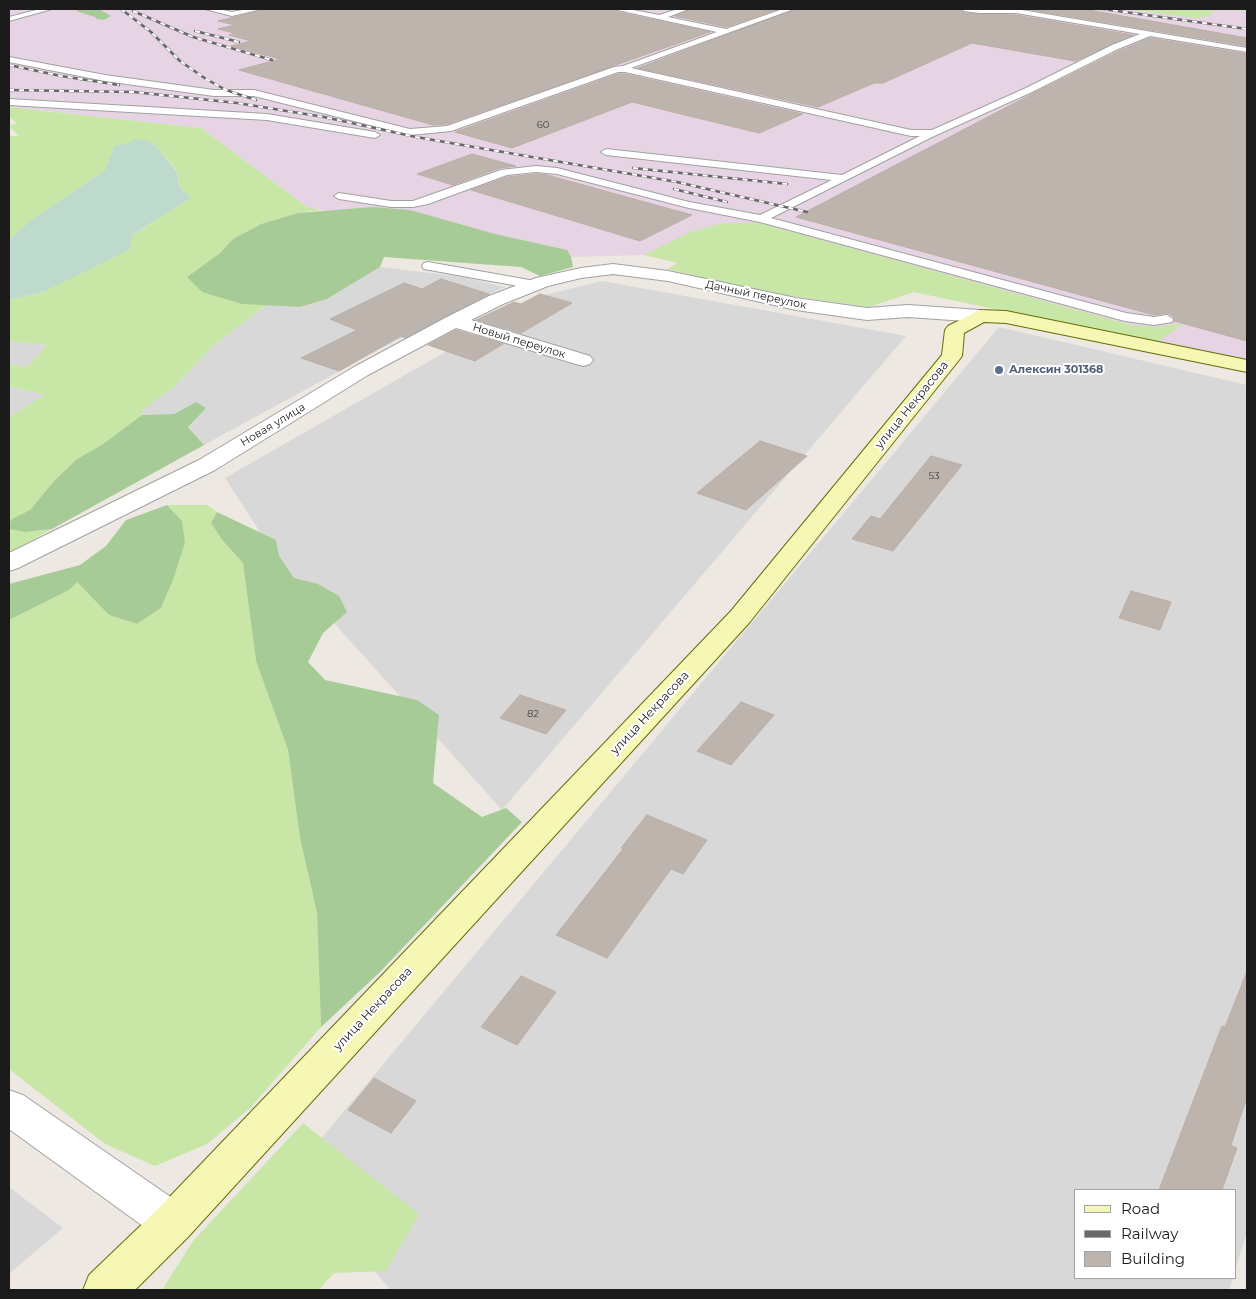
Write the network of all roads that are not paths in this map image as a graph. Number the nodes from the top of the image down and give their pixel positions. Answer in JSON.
{"nodes":[{"id":1,"x":48,"y":9,"type":"edge"},
{"id":2,"x":209,"y":9,"type":"edge"},
{"id":3,"x":258,"y":9,"type":"edge"},
{"id":4,"x":617,"y":9,"type":"edge"},
{"id":5,"x":685,"y":9,"type":"edge"},
{"id":6,"x":790,"y":9,"type":"edge"},
{"id":7,"x":967,"y":9,"type":"edge"},
{"id":8,"x":659,"y":17,"type":"junction"},
{"id":9,"x":9,"y":20,"type":"edge"},
{"id":10,"x":726,"y":31,"type":"junction"},
{"id":11,"x":1150,"y":33,"type":"junction"},
{"id":12,"x":1247,"y":50,"type":"edge"},
{"id":13,"x":9,"y":60,"type":"edge"},
{"id":14,"x":625,"y":69,"type":"junction"},
{"id":15,"x":9,"y":102,"type":"edge"},
{"id":16,"x":410,"y":132,"type":"junction"},
{"id":17,"x":934,"y":133,"type":"junction"},
{"id":18,"x":606,"y":152,"type":"dead end"},
{"id":19,"x":844,"y":178,"type":"junction"},
{"id":20,"x":339,"y":196,"type":"dead end"},
{"id":21,"x":761,"y":219,"type":"junction"},
{"id":22,"x":428,"y":266,"type":"dead end"},
{"id":23,"x":535,"y":285,"type":"junction"},
{"id":24,"x":980,"y":316,"type":"junction"},
{"id":25,"x":1167,"y":319,"type":"dead end"},
{"id":26,"x":454,"y":321,"type":"junction"},
{"id":27,"x":583,"y":360,"type":"dead end"},
{"id":28,"x":1247,"y":366,"type":"edge"},
{"id":29,"x":9,"y":564,"type":"edge"},
{"id":30,"x":9,"y":1107,"type":"edge"},
{"id":31,"x":173,"y":1223,"type":"junction"},
{"id":32,"x":105,"y":1290,"type":"edge"}],
"edges":[{"from":1,"to":9,"type":"lane"},
{"from":2,"to":3,"type":"lane"},
{"from":4,"to":8,"type":"lane"},
{"from":5,"to":8,"type":"lane"},
{"from":6,"to":10,"type":"lane"},
{"from":7,"to":11,"type":"lane"},
{"from":8,"to":10,"type":"lane"},
{"from":10,"to":14,"type":"lane"},
{"from":11,"to":12,"type":"lane"},
{"from":11,"to":17,"type":"lane"},
{"from":13,"to":16,"type":"lane"},
{"from":14,"to":16,"type":"lane"},
{"from":14,"to":17,"type":"lane"},
{"from":15,"to":16,"type":"lane"},
{"from":17,"to":19,"type":"lane"},
{"from":18,"to":19,"type":"lane"},
{"from":19,"to":21,"type":"lane"},
{"from":20,"to":21,"type":"lane"},
{"from":21,"to":25,"type":"lane"},
{"from":22,"to":23,"type":"lane"},
{"from":23,"to":24,"type":"street","name":"Дачный переулок"},
{"from":23,"to":26,"type":"street","name":"Новая улица"},
{"from":24,"to":28,"type":"main road"},
{"from":24,"to":31,"type":"main road","name":"улица Некрасова"},
{"from":26,"to":27,"type":"street","name":"Новый переулок"},
{"from":26,"to":29,"type":"street","name":"Новая улица"},
{"from":30,"to":31,"type":"street"},
{"from":31,"to":32,"type":"main road","name":"улица Некрасова"}]}
